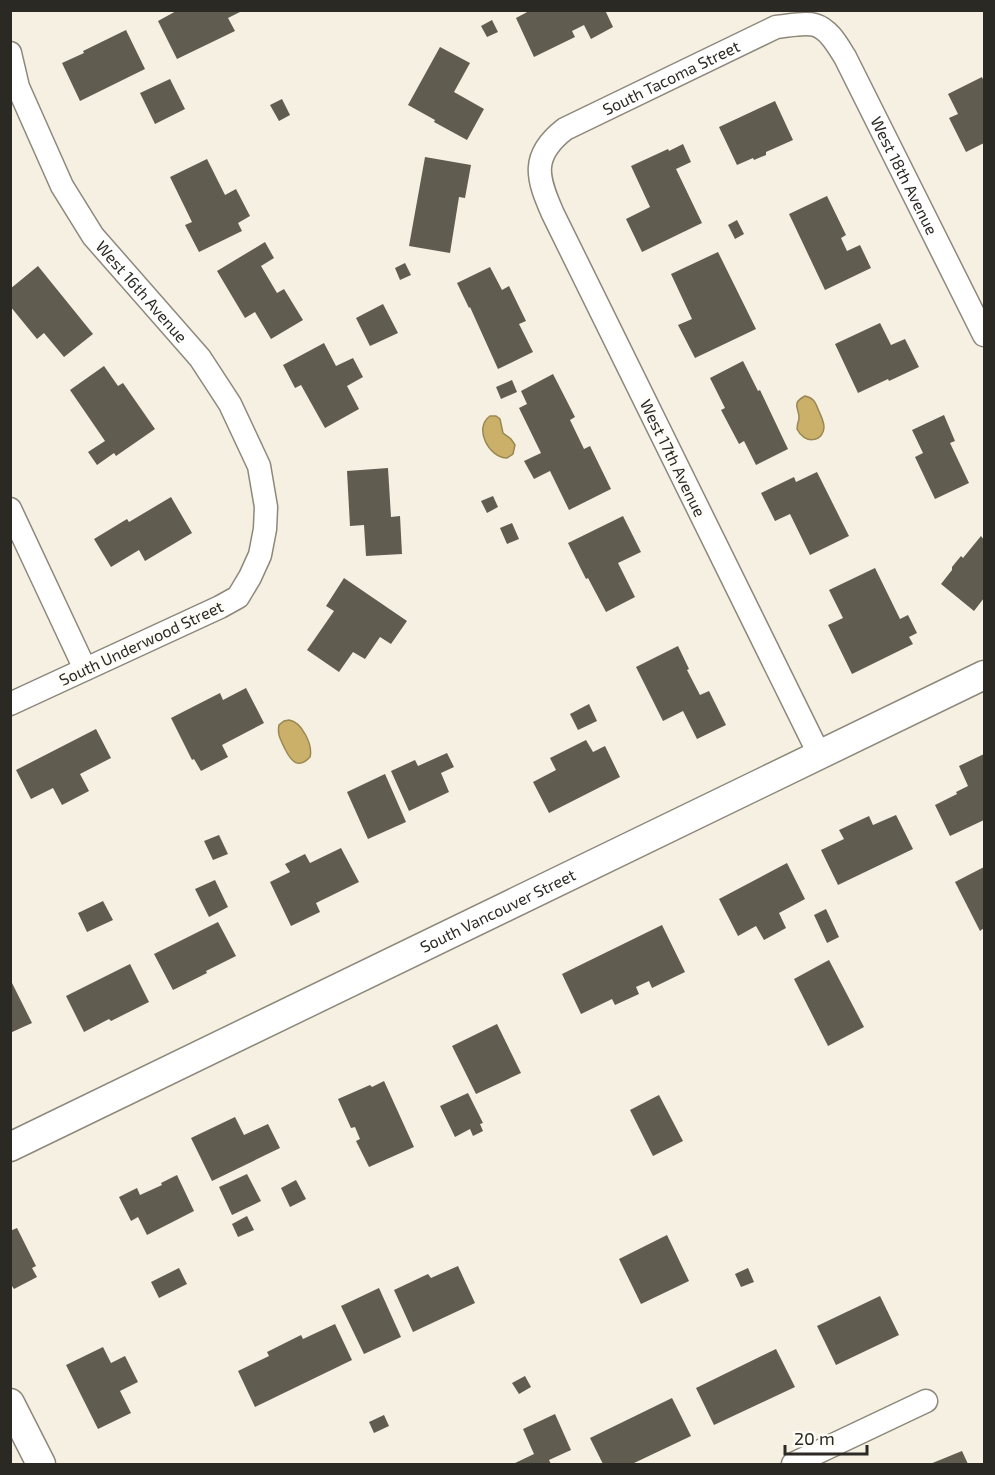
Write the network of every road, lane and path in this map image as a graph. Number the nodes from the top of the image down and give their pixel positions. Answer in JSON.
{"nodes":[{"id":1,"x":814,"y":25,"type":"joint"},
{"id":2,"x":10,"y":53,"type":"edge"},
{"id":3,"x":542,"y":158,"type":"joint"},
{"id":4,"x":984,"y":335,"type":"edge"},
{"id":5,"x":10,"y":509,"type":"edge"},
{"id":6,"x":265,"y":529,"type":"joint"},
{"id":7,"x":85,"y":669,"type":"junction"},
{"id":8,"x":984,"y":675,"type":"edge"},
{"id":9,"x":10,"y":704,"type":"edge"},
{"id":10,"x":819,"y":754,"type":"junction"},
{"id":11,"x":10,"y":1147,"type":"edge"},
{"id":12,"x":926,"y":1401,"type":"dead end"},
{"id":13,"x":10,"y":1403,"type":"edge"},
{"id":14,"x":41,"y":1464,"type":"edge"},
{"id":15,"x":793,"y":1464,"type":"edge"}],
"edges":[{"from":1,"to":3,"type":"street","name":"South Tacoma Street"},
{"from":1,"to":4,"type":"street","name":"West 18th Avenue"},
{"from":2,"to":6,"type":"street","name":"West 16th Avenue"},
{"from":3,"to":10,"type":"street","name":"West 17th Avenue"},
{"from":5,"to":7,"type":"street"},
{"from":6,"to":7,"type":"street","name":"South Underwood Street"},
{"from":7,"to":9,"type":"street","name":"South Underwood Street"},
{"from":8,"to":10,"type":"street","name":"South Vancouver Street"},
{"from":10,"to":11,"type":"street","name":"South Vancouver Street"},
{"from":12,"to":15,"type":"street"},
{"from":13,"to":14,"type":"street"}]}
